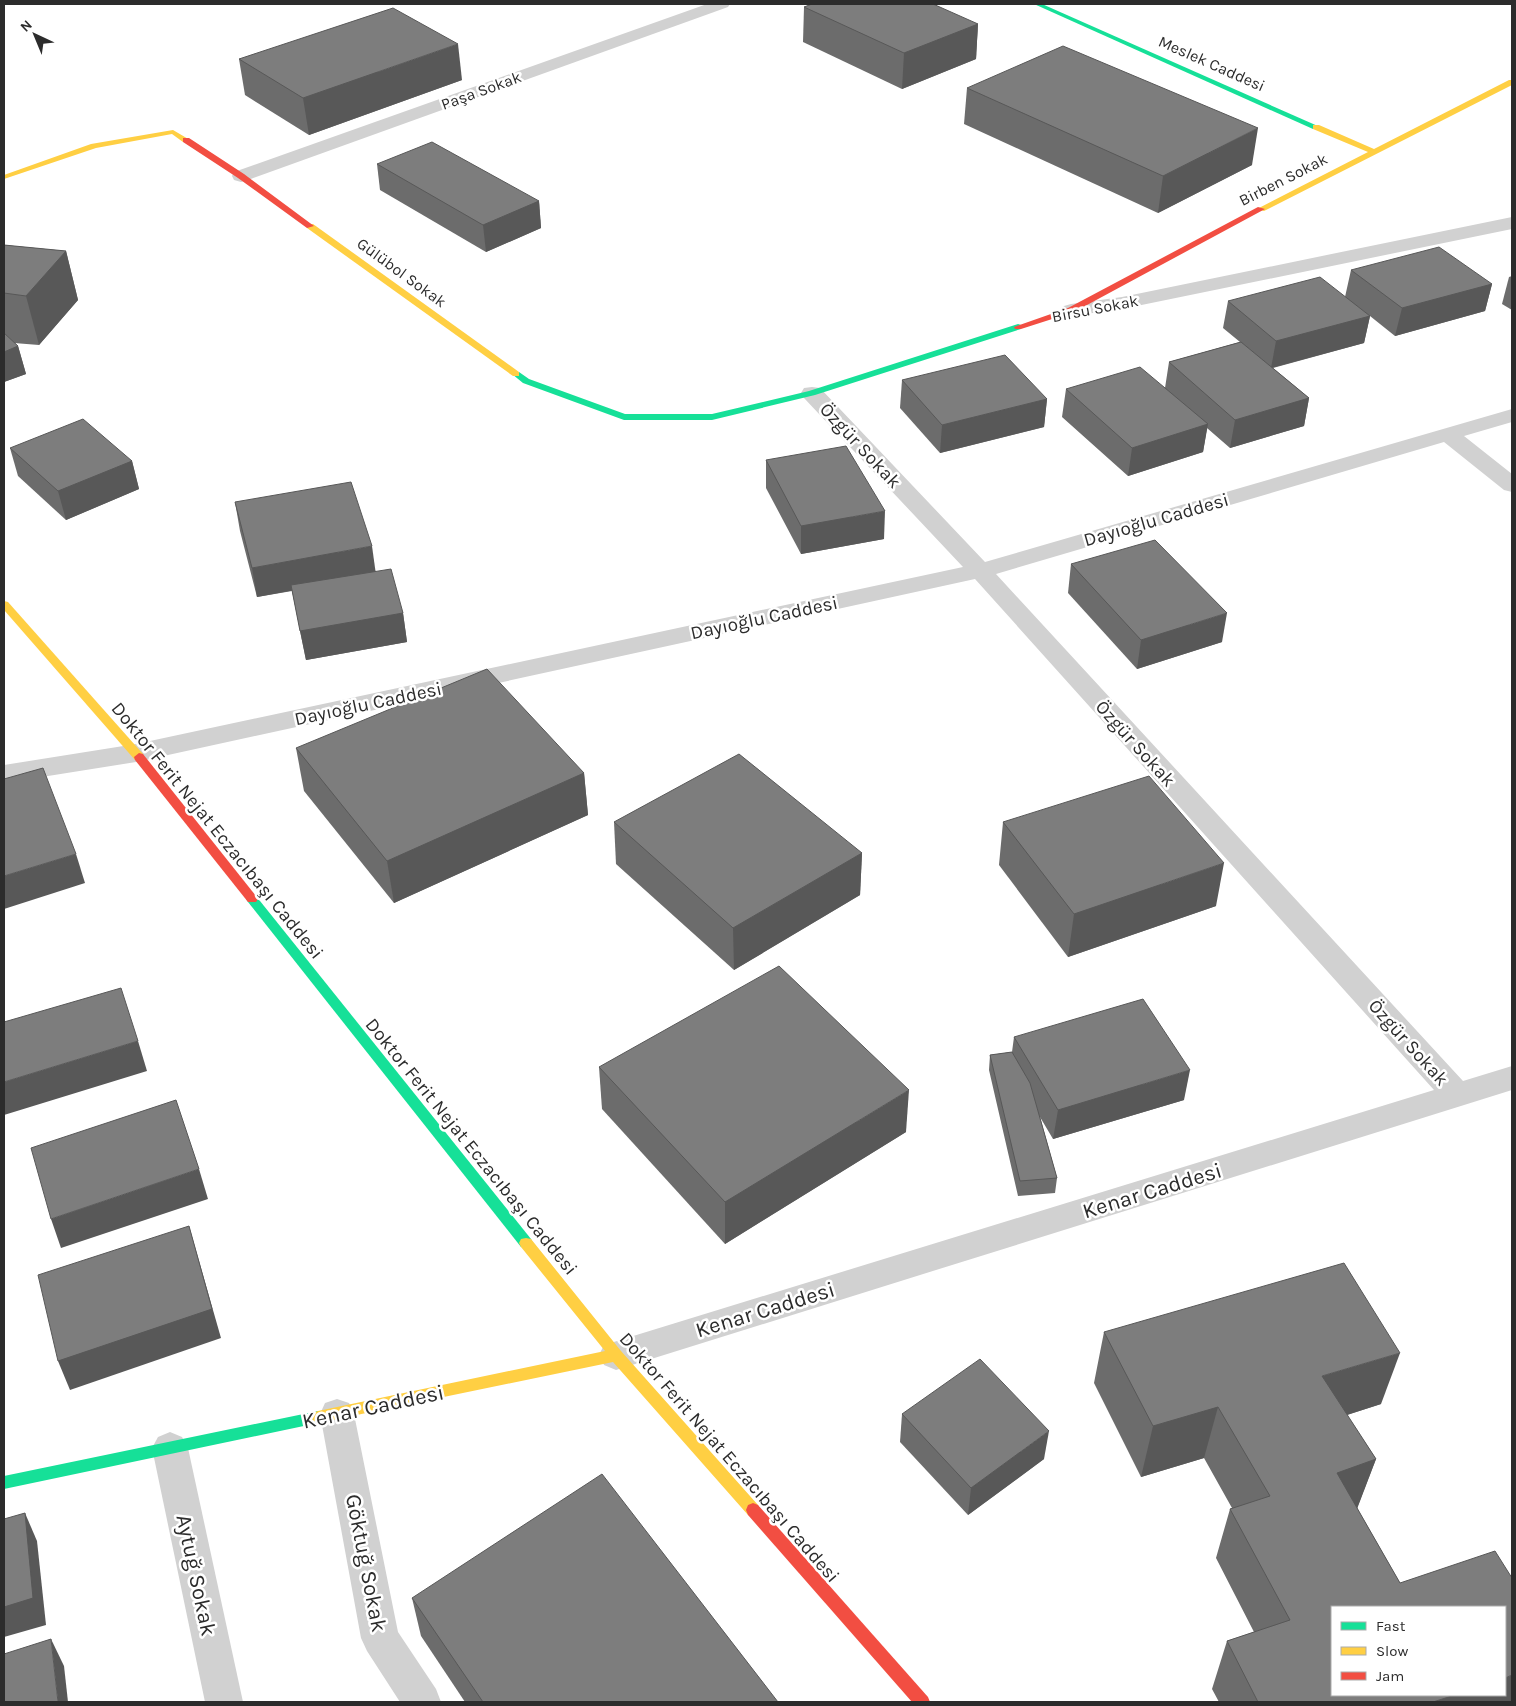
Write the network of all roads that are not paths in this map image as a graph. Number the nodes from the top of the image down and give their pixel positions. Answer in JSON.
{"nodes":[{"id":1,"x":722,"y":4,"type":"edge"},
{"id":2,"x":1037,"y":4,"type":"edge"},
{"id":3,"x":1512,"y":82,"type":"edge"},
{"id":4,"x":1374,"y":152,"type":"junction"},
{"id":5,"x":241,"y":176,"type":"junction"},
{"id":6,"x":4,"y":177,"type":"edge"},
{"id":7,"x":1512,"y":223,"type":"edge"},
{"id":8,"x":1071,"y":310,"type":"junction"},
{"id":9,"x":812,"y":393,"type":"junction"},
{"id":10,"x":1512,"y":415,"type":"edge"},
{"id":11,"x":624,"y":417,"type":"joint"},
{"id":12,"x":1448,"y":434,"type":"junction"},
{"id":13,"x":1512,"y":485,"type":"edge"},
{"id":14,"x":980,"y":571,"type":"junction"},
{"id":15,"x":4,"y":604,"type":"edge"},
{"id":16,"x":136,"y":753,"type":"junction"},
{"id":17,"x":4,"y":774,"type":"edge"},
{"id":18,"x":1512,"y":1078,"type":"edge"},
{"id":19,"x":1458,"y":1096,"type":"junction"},
{"id":20,"x":616,"y":1355,"type":"junction"},
{"id":21,"x":337,"y":1414,"type":"junction"},
{"id":22,"x":170,"y":1448,"type":"junction"},
{"id":23,"x":4,"y":1483,"type":"edge"},
{"id":24,"x":224,"y":1702,"type":"edge"},
{"id":25,"x":422,"y":1702,"type":"edge"},
{"id":26,"x":922,"y":1702,"type":"edge"}],
"edges":[{"from":1,"to":5,"type":"street","name":"Paşa Sokak"},
{"from":2,"to":4,"type":"street","name":"Meslek Caddesi"},
{"from":3,"to":4,"type":"street","name":"Birben Sokak"},
{"from":4,"to":8,"type":"street","name":"Birben Sokak"},
{"from":5,"to":6,"type":"street","name":"Gülübol Sokak"},
{"from":5,"to":11,"type":"street","name":"Gülübol Sokak"},
{"from":7,"to":8,"type":"street","name":"Birsu Sokak"},
{"from":8,"to":9,"type":"street","name":"Birsu Sokak"},
{"from":9,"to":11,"type":"street","name":"Birsu Sokak"},
{"from":9,"to":14,"type":"street","name":"Özgür Sokak"},
{"from":10,"to":12,"type":"street","name":"Dayıoğlu Caddesi"},
{"from":12,"to":13,"type":"street"},
{"from":12,"to":14,"type":"street","name":"Dayıoğlu Caddesi"},
{"from":14,"to":16,"type":"street","name":"Dayıoğlu Caddesi"},
{"from":14,"to":19,"type":"street","name":"Özgür Sokak"},
{"from":15,"to":16,"type":"street","name":"Doktor Ferit Nejat Eczacıbaşı Caddesi"},
{"from":16,"to":17,"type":"street","name":"Dayıoğlu Caddesi"},
{"from":16,"to":20,"type":"street","name":"Doktor Ferit Nejat Eczacıbaşı Caddesi"},
{"from":18,"to":19,"type":"street","name":"Kenar Caddesi"},
{"from":19,"to":20,"type":"street","name":"Kenar Caddesi"},
{"from":20,"to":21,"type":"street","name":"Kenar Caddesi"},
{"from":20,"to":26,"type":"street","name":"Doktor Ferit Nejat Eczacıbaşı Caddesi"},
{"from":21,"to":22,"type":"street","name":"Kenar Caddesi"},
{"from":21,"to":25,"type":"street","name":"Göktuğ Sokak"},
{"from":22,"to":23,"type":"street","name":"Kenar Caddesi"},
{"from":22,"to":24,"type":"street","name":"Aytuğ Sokak"}]}
